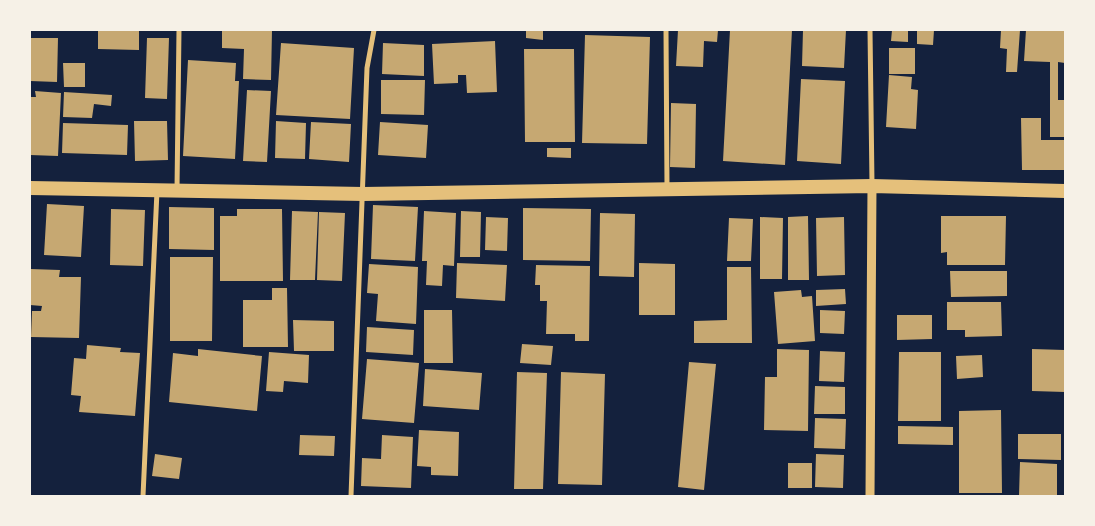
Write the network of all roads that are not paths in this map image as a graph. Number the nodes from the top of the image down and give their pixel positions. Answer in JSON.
{"nodes":[{"id":1,"x":179,"y":30,"type":"edge"},
{"id":2,"x":374,"y":30,"type":"edge"},
{"id":3,"x":666,"y":30,"type":"edge"},
{"id":4,"x":870,"y":30,"type":"edge"},
{"id":5,"x":872,"y":186,"type":"junction"},
{"id":6,"x":30,"y":188,"type":"edge"},
{"id":7,"x":667,"y":188,"type":"junction"},
{"id":8,"x":157,"y":190,"type":"junction"},
{"id":9,"x":177,"y":190,"type":"junction"},
{"id":10,"x":1065,"y":191,"type":"edge"},
{"id":11,"x":363,"y":194,"type":"junction"},
{"id":12,"x":143,"y":496,"type":"edge"},
{"id":13,"x":351,"y":496,"type":"edge"},
{"id":14,"x":870,"y":496,"type":"edge"}],
"edges":[{"from":1,"to":9,"type":"street"},
{"from":2,"to":11,"type":"street"},
{"from":3,"to":7,"type":"street"},
{"from":4,"to":5,"type":"street"},
{"from":5,"to":7,"type":"highway"},
{"from":5,"to":10,"type":"highway"},
{"from":5,"to":14,"type":"street"},
{"from":6,"to":8,"type":"highway"},
{"from":7,"to":11,"type":"highway"},
{"from":8,"to":9,"type":"highway"},
{"from":8,"to":12,"type":"street"},
{"from":9,"to":11,"type":"highway"},
{"from":11,"to":13,"type":"street"}]}
